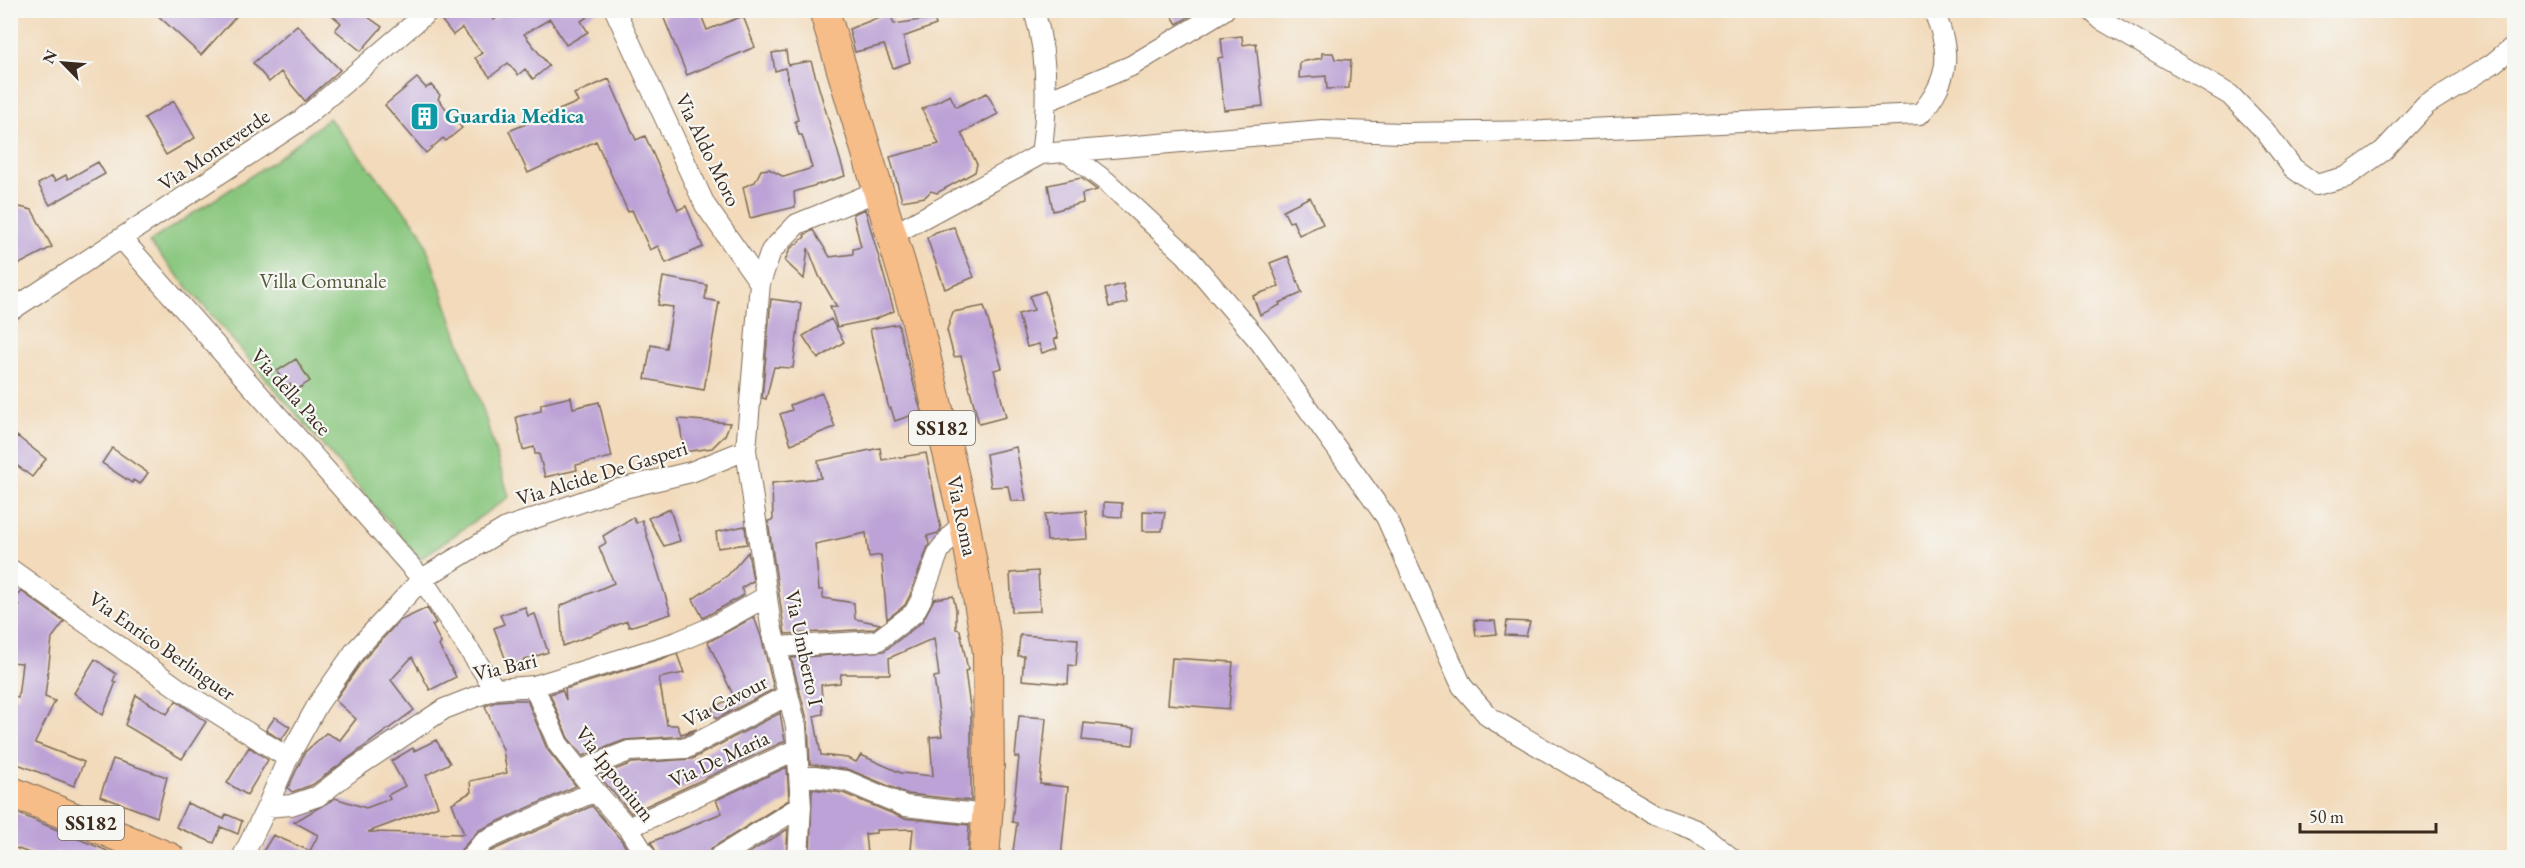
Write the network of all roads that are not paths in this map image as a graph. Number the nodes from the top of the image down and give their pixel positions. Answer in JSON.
{"nodes":[{"id":1,"x":430,"y":10,"type":"edge"},
{"id":2,"x":615,"y":10,"type":"edge"},
{"id":3,"x":824,"y":10,"type":"edge"},
{"id":4,"x":1034,"y":10,"type":"edge"},
{"id":5,"x":1224,"y":10,"type":"edge"},
{"id":6,"x":1933,"y":10,"type":"edge"},
{"id":7,"x":2091,"y":10,"type":"edge"},
{"id":8,"x":2514,"y":46,"type":"edge"},
{"id":9,"x":1047,"y":101,"type":"junction"},
{"id":10,"x":1066,"y":152,"type":"junction"},
{"id":11,"x":1041,"y":153,"type":"junction"},
{"id":12,"x":878,"y":190,"type":"junction"},
{"id":13,"x":892,"y":235,"type":"junction"},
{"id":14,"x":122,"y":239,"type":"junction"},
{"id":15,"x":760,"y":283,"type":"junction"},
{"id":16,"x":10,"y":311,"type":"edge"},
{"id":17,"x":746,"y":450,"type":"junction"},
{"id":18,"x":964,"y":520,"type":"junction"},
{"id":19,"x":10,"y":569,"type":"edge"},
{"id":20,"x":422,"y":579,"type":"junction"},
{"id":21,"x":767,"y":596,"type":"junction"},
{"id":22,"x":777,"y":647,"type":"junction"},
{"id":23,"x":534,"y":686,"type":"junction"},
{"id":24,"x":495,"y":689,"type":"junction"},
{"id":25,"x":788,"y":695,"type":"junction"},
{"id":26,"x":797,"y":749,"type":"junction"},
{"id":27,"x":288,"y":758,"type":"junction"},
{"id":28,"x":579,"y":771,"type":"junction"},
{"id":29,"x":799,"y":775,"type":"junction"},
{"id":30,"x":10,"y":791,"type":"edge"},
{"id":31,"x":595,"y":791,"type":"junction"},
{"id":32,"x":801,"y":806,"type":"junction"},
{"id":33,"x":267,"y":807,"type":"junction"},
{"id":34,"x":987,"y":815,"type":"junction"},
{"id":35,"x":628,"y":828,"type":"junction"},
{"id":36,"x":170,"y":858,"type":"edge"},
{"id":37,"x":242,"y":858,"type":"edge"},
{"id":38,"x":470,"y":858,"type":"edge"},
{"id":39,"x":647,"y":858,"type":"edge"},
{"id":40,"x":717,"y":858,"type":"edge"},
{"id":41,"x":798,"y":858,"type":"edge"},
{"id":42,"x":984,"y":858,"type":"edge"},
{"id":43,"x":1731,"y":858,"type":"edge"}],
"edges":[{"from":1,"to":14,"type":"street","name":"Via Monteverde"},
{"from":2,"to":15,"type":"street","name":"Via Aldo Moro"},
{"from":3,"to":12,"type":"main road","name":"Via Roma","number":"SS182"},
{"from":4,"to":9,"type":"street"},
{"from":5,"to":9,"type":"street"},
{"from":6,"to":10,"type":"street"},
{"from":7,"to":8,"type":"street"},
{"from":9,"to":11,"type":"street"},
{"from":10,"to":11,"type":"street"},
{"from":10,"to":43,"type":"street"},
{"from":11,"to":13,"type":"street"},
{"from":12,"to":13,"type":"main road","name":"Via Roma","number":"SS182"},
{"from":12,"to":15,"type":"street"},
{"from":13,"to":18,"type":"main road","name":"Via Roma","number":"SS182"},
{"from":14,"to":16,"type":"street","name":"Via Monteverde"},
{"from":14,"to":20,"type":"street","name":"Via della Pace"},
{"from":15,"to":17,"type":"street"},
{"from":17,"to":20,"type":"street","name":"Via Alcide De Gasperi"},
{"from":17,"to":21,"type":"street","name":"Via Umberto I"},
{"from":18,"to":22,"type":"street"},
{"from":18,"to":34,"type":"main road","name":"Via Roma","number":"SS182"},
{"from":19,"to":27,"type":"street","name":"Via Enrico Berlinguer"},
{"from":20,"to":24,"type":"street","name":"Via della Pace"},
{"from":20,"to":27,"type":"street","name":"Via Alcide De Gasperi"},
{"from":21,"to":22,"type":"street","name":"Via Umberto I"},
{"from":21,"to":23,"type":"street","name":"Via Bari"},
{"from":22,"to":25,"type":"street","name":"Via Umberto I"},
{"from":23,"to":24,"type":"street","name":"Via Bari"},
{"from":23,"to":28,"type":"street","name":"Via Ipponium"},
{"from":24,"to":33,"type":"street","name":"Via Bari"},
{"from":25,"to":26,"type":"street","name":"Via Umberto I"},
{"from":25,"to":28,"type":"street","name":"Via Cavour"},
{"from":26,"to":29,"type":"street","name":"Via Umberto I"},
{"from":26,"to":35,"type":"street","name":"Via De Maria"},
{"from":27,"to":33,"type":"street","name":"Via Alcide De Gasperi"},
{"from":28,"to":31,"type":"street","name":"Via Ipponium"},
{"from":29,"to":32,"type":"street","name":"Via Umberto I"},
{"from":29,"to":34,"type":"street"},
{"from":30,"to":36,"type":"main road","number":"SS182"},
{"from":31,"to":35,"type":"street","name":"Via Ipponium"},
{"from":31,"to":38,"type":"street"},
{"from":32,"to":40,"type":"street"},
{"from":32,"to":41,"type":"street","name":"Via Umberto I"},
{"from":33,"to":37,"type":"street","name":"Via Alcide De Gasperi"},
{"from":34,"to":42,"type":"main road","name":"Via Roma","number":"SS182"},
{"from":35,"to":39,"type":"street","name":"Via Ipponium"}]}
